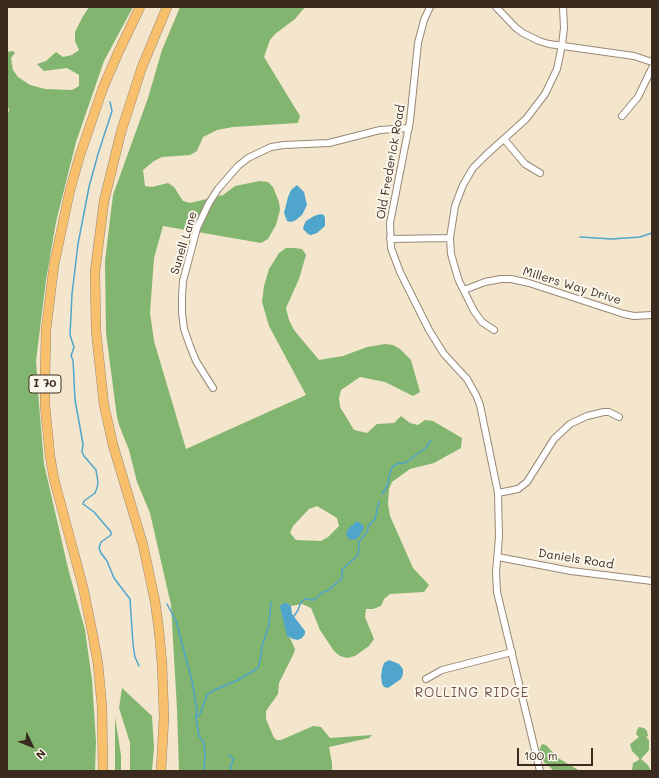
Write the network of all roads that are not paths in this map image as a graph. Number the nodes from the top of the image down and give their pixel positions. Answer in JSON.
{"nodes":[{"id":1,"x":140,"y":7,"type":"edge"},
{"id":2,"x":167,"y":7,"type":"edge"},
{"id":3,"x":430,"y":7,"type":"edge"},
{"id":4,"x":496,"y":7,"type":"edge"},
{"id":5,"x":563,"y":7,"type":"edge"},
{"id":6,"x":562,"y":45,"type":"junction"},
{"id":7,"x":652,"y":62,"type":"edge"},
{"id":8,"x":652,"y":68,"type":"edge"},
{"id":9,"x":622,"y":116,"type":"dead end"},
{"id":10,"x":409,"y":128,"type":"junction"},
{"id":11,"x":504,"y":139,"type":"junction"},
{"id":12,"x":540,"y":173,"type":"dead end"},
{"id":13,"x":450,"y":238,"type":"junction"},
{"id":14,"x":390,"y":239,"type":"junction"},
{"id":15,"x":464,"y":290,"type":"junction"},
{"id":16,"x":652,"y":315,"type":"edge"},
{"id":17,"x":494,"y":330,"type":"dead end"},
{"id":18,"x":213,"y":388,"type":"dead end"},
{"id":19,"x":619,"y":417,"type":"dead end"},
{"id":20,"x":498,"y":493,"type":"junction"},
{"id":21,"x":498,"y":557,"type":"junction"},
{"id":22,"x":652,"y":581,"type":"edge"},
{"id":23,"x":512,"y":652,"type":"junction"},
{"id":24,"x":426,"y":679,"type":"dead end"},
{"id":25,"x":103,"y":771,"type":"edge"},
{"id":26,"x":161,"y":771,"type":"edge"},
{"id":27,"x":540,"y":771,"type":"edge"}],
"edges":[{"from":1,"to":25,"type":"highway","number":"I 70"},
{"from":2,"to":26,"type":"highway"},
{"from":3,"to":10,"type":"street","name":"Old Frederick Road"},
{"from":4,"to":6,"type":"street"},
{"from":5,"to":6,"type":"street"},
{"from":6,"to":7,"type":"street"},
{"from":6,"to":11,"type":"street"},
{"from":8,"to":9,"type":"street"},
{"from":10,"to":14,"type":"street","name":"Old Frederick Road"},
{"from":10,"to":18,"type":"street","name":"Sunell Lane"},
{"from":11,"to":12,"type":"street"},
{"from":11,"to":13,"type":"street"},
{"from":13,"to":14,"type":"street"},
{"from":13,"to":15,"type":"street"},
{"from":14,"to":20,"type":"street","name":"Old Frederick Road"},
{"from":15,"to":16,"type":"street","name":"Millers Way Drive"},
{"from":15,"to":17,"type":"street"},
{"from":19,"to":20,"type":"street"},
{"from":20,"to":21,"type":"street","name":"Old Frederick Road"},
{"from":21,"to":22,"type":"street","name":"Daniels Road"},
{"from":21,"to":23,"type":"street","name":"Old Frederick Road"},
{"from":23,"to":24,"type":"street"},
{"from":23,"to":27,"type":"street","name":"Old Frederick Road"}]}
